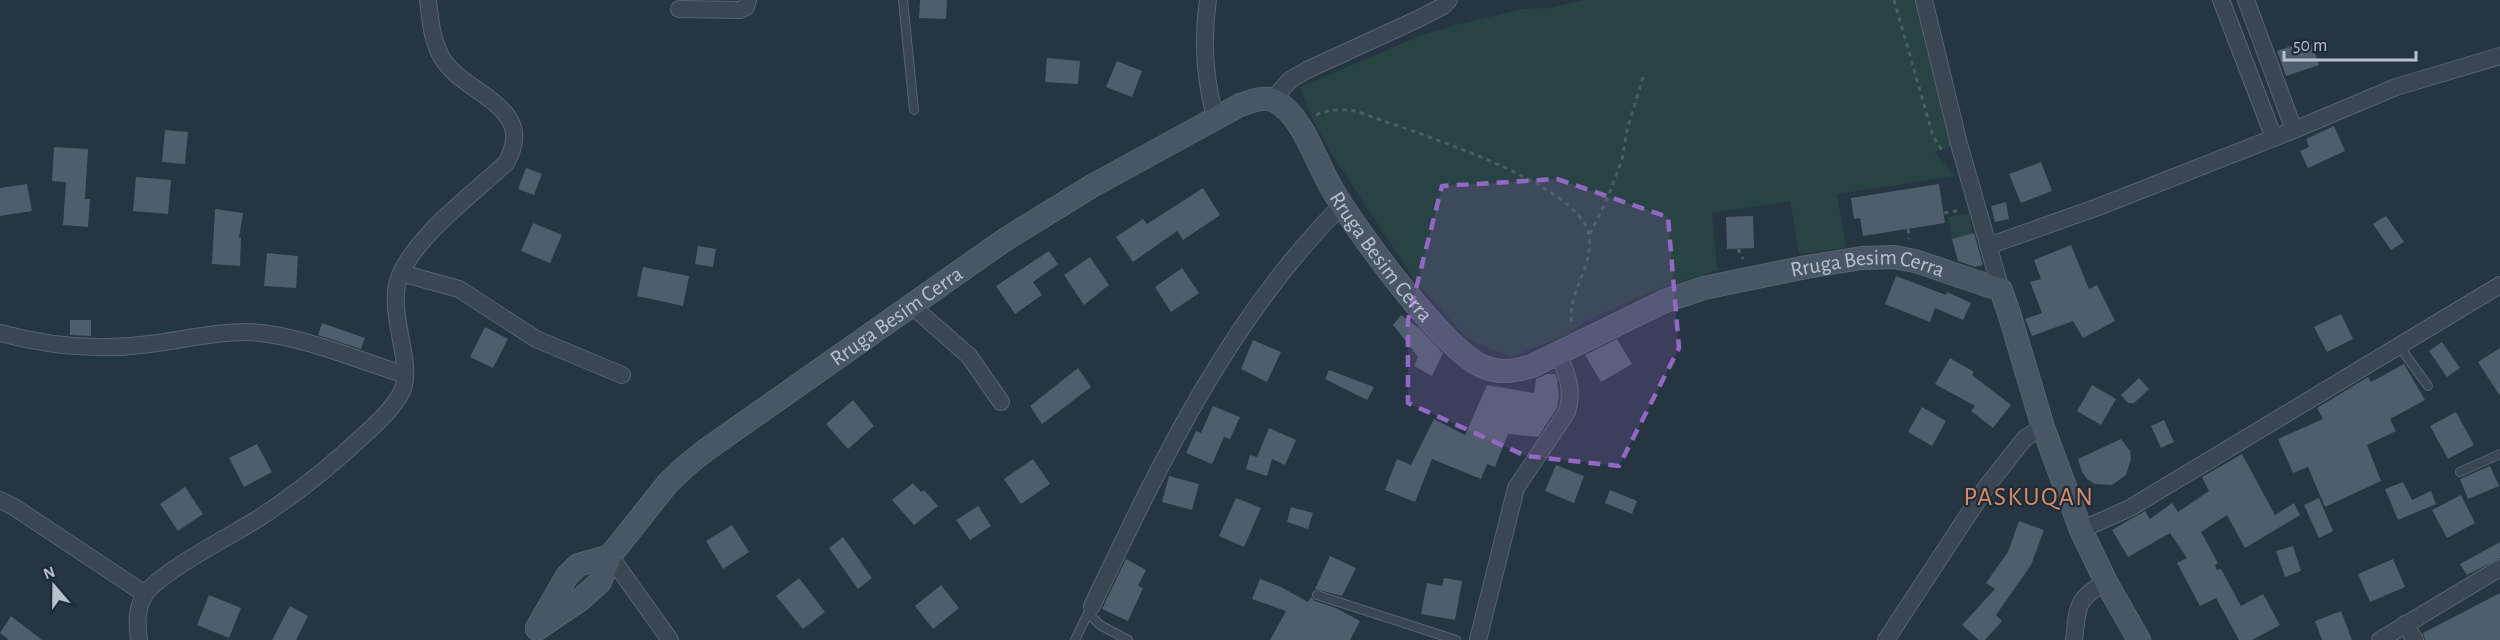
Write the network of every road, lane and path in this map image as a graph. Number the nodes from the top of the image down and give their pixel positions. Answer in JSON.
{"nodes":[{"id":1,"x":428,"y":0,"type":"edge"},
{"id":2,"x":748,"y":0,"type":"edge"},
{"id":3,"x":903,"y":0,"type":"edge"},
{"id":4,"x":1208,"y":0,"type":"edge"},
{"id":5,"x":1449,"y":0,"type":"edge"},
{"id":6,"x":1894,"y":0,"type":"edge"},
{"id":7,"x":1924,"y":0,"type":"edge"},
{"id":8,"x":2221,"y":0,"type":"edge"},
{"id":9,"x":2246,"y":0,"type":"edge"},
{"id":10,"x":679,"y":9,"type":"dead end"},
{"id":11,"x":2500,"y":56,"type":"edge"},
{"id":12,"x":1644,"y":75,"type":"dead end"},
{"id":13,"x":1273,"y":99,"type":"junction"},
{"id":14,"x":914,"y":110,"type":"dead end"},
{"id":15,"x":1215,"y":117,"type":"junction"},
{"id":16,"x":1299,"y":125,"type":"junction"},
{"id":17,"x":2294,"y":130,"type":"junction"},
{"id":18,"x":2274,"y":138,"type":"junction"},
{"id":19,"x":1967,"y":172,"type":"junction"},
{"id":20,"x":1341,"y":206,"type":"junction"},
{"id":21,"x":1963,"y":210,"type":"dead end"},
{"id":22,"x":1944,"y":213,"type":"dead end"},
{"id":23,"x":1589,"y":235,"type":"junction"},
{"id":24,"x":1988,"y":246,"type":"junction"},
{"id":25,"x":1738,"y":249,"type":"dead end"},
{"id":26,"x":1744,"y":262,"type":"dead end"},
{"id":27,"x":401,"y":273,"type":"junction"},
{"id":28,"x":2500,"y":285,"type":"edge"},
{"id":29,"x":2001,"y":290,"type":"junction"},
{"id":30,"x":912,"y":305,"type":"junction"},
{"id":31,"x":0,"y":333,"type":"edge"},
{"id":32,"x":1579,"y":342,"type":"junction"},
{"id":33,"x":2399,"y":346,"type":"junction"},
{"id":34,"x":1558,"y":354,"type":"junction"},
{"id":35,"x":405,"y":375,"type":"junction"},
{"id":36,"x":622,"y":375,"type":"dead end"},
{"id":37,"x":2428,"y":387,"type":"dead end"},
{"id":38,"x":1001,"y":402,"type":"dead end"},
{"id":39,"x":2043,"y":428,"type":"junction"},
{"id":40,"x":2500,"y":454,"type":"edge"},
{"id":41,"x":2460,"y":472,"type":"dead end"},
{"id":42,"x":0,"y":500,"type":"edge"},
{"id":43,"x":2081,"y":530,"type":"junction"},
{"id":44,"x":610,"y":556,"type":"junction"},
{"id":45,"x":2500,"y":568,"type":"edge"},
{"id":46,"x":2106,"y":582,"type":"junction"},
{"id":47,"x":145,"y":594,"type":"junction"},
{"id":48,"x":1317,"y":595,"type":"dead end"},
{"id":49,"x":1092,"y":606,"type":"junction"},
{"id":50,"x":2405,"y":624,"type":"junction"},
{"id":51,"x":534,"y":634,"type":"edge"},
{"id":52,"x":139,"y":640,"type":"edge"},
{"id":53,"x":670,"y":640,"type":"edge"},
{"id":54,"x":1075,"y":640,"type":"edge"},
{"id":55,"x":1128,"y":640,"type":"edge"},
{"id":56,"x":1456,"y":640,"type":"edge"},
{"id":57,"x":1478,"y":640,"type":"edge"},
{"id":58,"x":1886,"y":640,"type":"edge"},
{"id":59,"x":2074,"y":640,"type":"edge"},
{"id":60,"x":2139,"y":640,"type":"edge"},
{"id":61,"x":2380,"y":640,"type":"edge"},
{"id":62,"x":2415,"y":640,"type":"edge"}],
"edges":[{"from":1,"to":27,"type":"street"},
{"from":2,"to":10,"type":"street"},
{"from":3,"to":14,"type":"lane"},
{"from":4,"to":15,"type":"street"},
{"from":5,"to":13,"type":"street"},
{"from":6,"to":19,"type":"path"},
{"from":7,"to":19,"type":"street"},
{"from":8,"to":18,"type":"street"},
{"from":9,"to":17,"type":"street"},
{"from":11,"to":17,"type":"street"},
{"from":12,"to":23,"type":"path"},
{"from":13,"to":15,"type":"street","name":"Rruga Besim Cerra"},
{"from":13,"to":16,"type":"street","name":"Rruga Besim Cerra"},
{"from":15,"to":30,"type":"street","name":"Rruga Besim Cerra"},
{"from":16,"to":20,"type":"street","name":"Rruga Besim Cerra"},
{"from":16,"to":23,"type":"path"},
{"from":17,"to":18,"type":"street"},
{"from":18,"to":24,"type":"street"},
{"from":19,"to":24,"type":"street"},
{"from":20,"to":34,"type":"street","name":"Rruga Besim Cerra"},
{"from":20,"to":49,"type":"street"},
{"from":21,"to":22,"type":"path"},
{"from":23,"to":32,"type":"path"},
{"from":24,"to":29,"type":"street"},
{"from":25,"to":26,"type":"path"},
{"from":27,"to":35,"type":"street"},
{"from":27,"to":36,"type":"street"},
{"from":28,"to":33,"type":"street"},
{"from":29,"to":32,"type":"street","name":"Rruga Besim Cerra"},
{"from":29,"to":39,"type":"street"},
{"from":30,"to":38,"type":"street"},
{"from":30,"to":44,"type":"street","name":"Rruga Besim Cerra"},
{"from":31,"to":35,"type":"street"},
{"from":32,"to":34,"type":"street","name":"Rruga Besim Cerra"},
{"from":33,"to":37,"type":"lane"},
{"from":33,"to":43,"type":"street"},
{"from":34,"to":57,"type":"street"},
{"from":35,"to":47,"type":"street"},
{"from":39,"to":43,"type":"street"},
{"from":39,"to":58,"type":"street"},
{"from":40,"to":41,"type":"lane"},
{"from":42,"to":47,"type":"street"},
{"from":43,"to":46,"type":"street"},
{"from":44,"to":51,"type":"street","name":"Rruga Besim Cerra"},
{"from":44,"to":53,"type":"street"},
{"from":45,"to":50,"type":"street"},
{"from":46,"to":59,"type":"street"},
{"from":46,"to":60,"type":"street"},
{"from":47,"to":52,"type":"street"},
{"from":48,"to":56,"type":"lane"},
{"from":49,"to":54,"type":"lane"},
{"from":49,"to":55,"type":"lane"},
{"from":50,"to":61,"type":"street"},
{"from":50,"to":62,"type":"street"}]}
